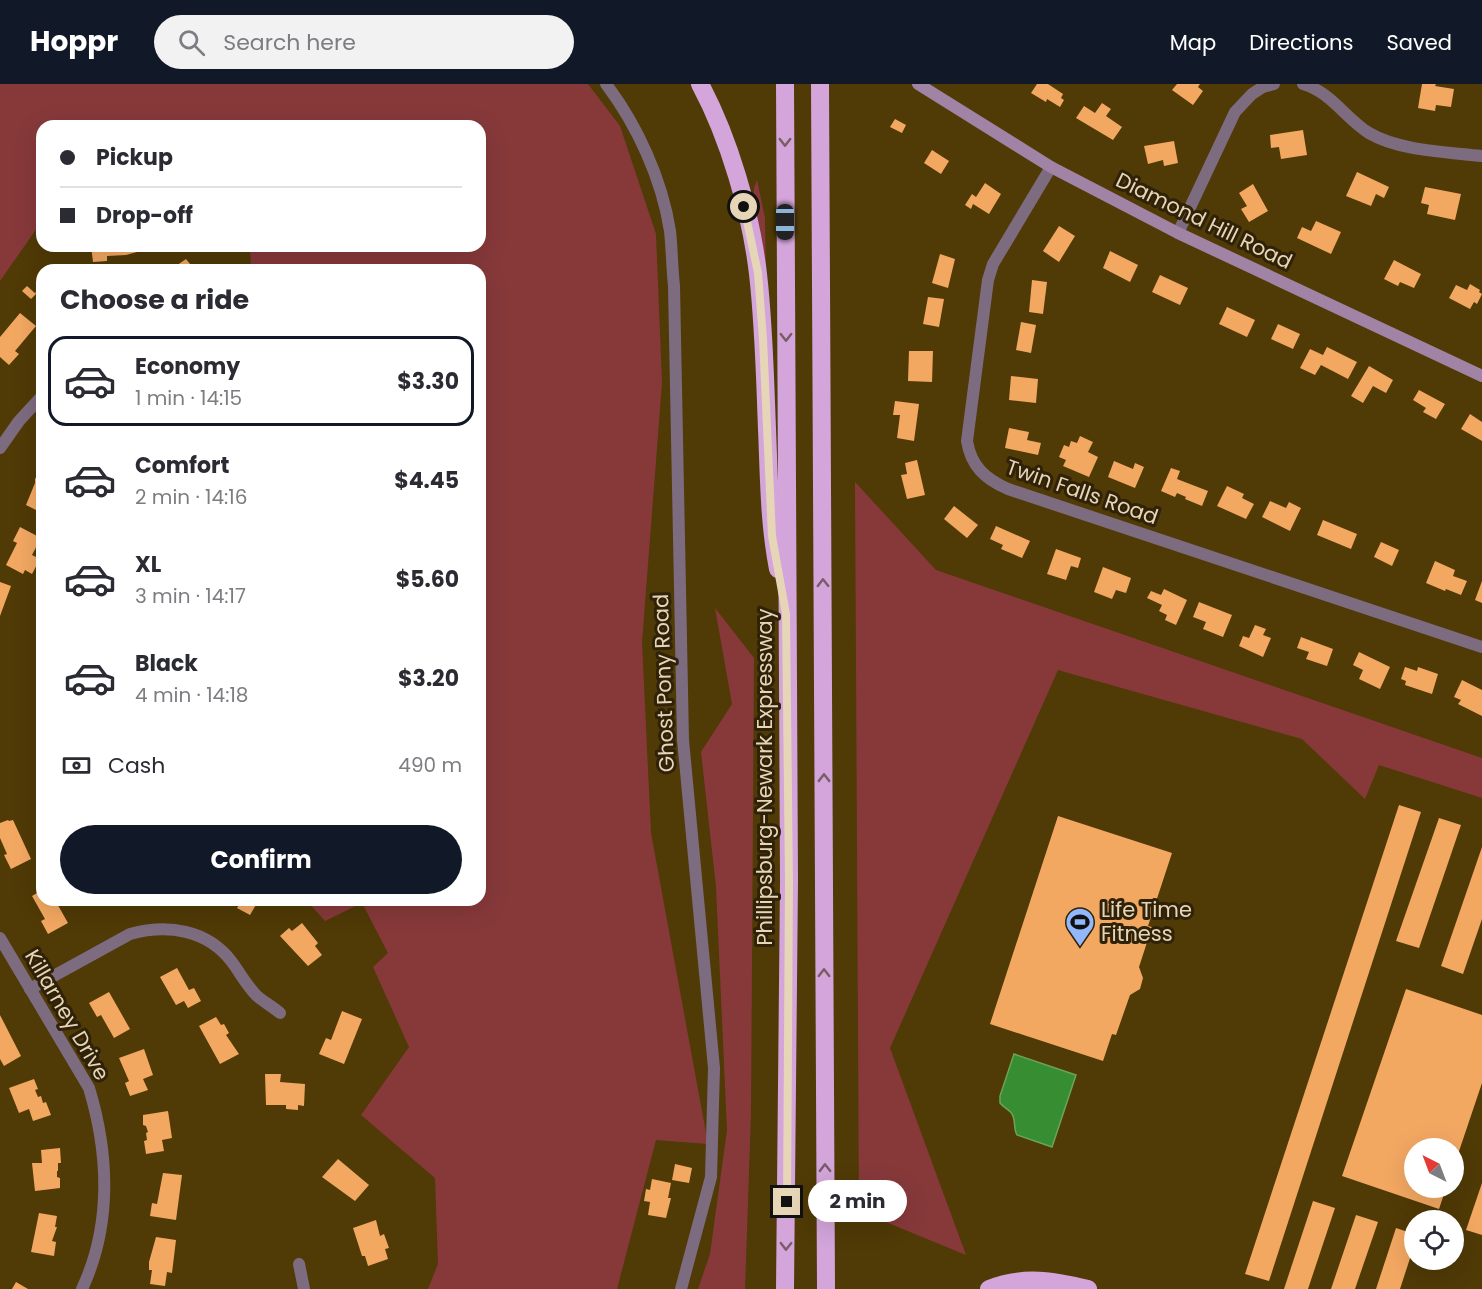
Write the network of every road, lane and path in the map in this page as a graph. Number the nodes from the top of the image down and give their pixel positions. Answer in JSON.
{"nodes":[{"id":1,"x":606,"y":84,"type":"edge"},
{"id":2,"x":700,"y":84,"type":"edge"},
{"id":3,"x":785,"y":84,"type":"edge"},
{"id":4,"x":820,"y":84,"type":"edge"},
{"id":5,"x":918,"y":84,"type":"edge"},
{"id":6,"x":1274,"y":84,"type":"edge"},
{"id":7,"x":1304,"y":84,"type":"edge"},
{"id":8,"x":1482,"y":156,"type":"edge"},
{"id":9,"x":1051,"y":167,"type":"junction"},
{"id":10,"x":1178,"y":233,"type":"junction"},
{"id":11,"x":1482,"y":376,"type":"edge"},
{"id":12,"x":36,"y":403,"type":"edge"},
{"id":13,"x":0,"y":448,"type":"edge"},
{"id":14,"x":786,"y":614,"type":"junction"},
{"id":15,"x":1482,"y":647,"type":"edge"},
{"id":16,"x":0,"y":938,"type":"edge"},
{"id":17,"x":30,"y":989,"type":"junction"},
{"id":18,"x":280,"y":1013,"type":"dead end"},
{"id":19,"x":299,"y":1264,"type":"dead end"},
{"id":20,"x":82,"y":1289,"type":"edge"},
{"id":21,"x":304,"y":1289,"type":"edge"},
{"id":22,"x":681,"y":1289,"type":"edge"},
{"id":23,"x":785,"y":1289,"type":"edge"},
{"id":24,"x":826,"y":1289,"type":"edge"},
{"id":25,"x":989,"y":1289,"type":"edge"},
{"id":26,"x":1088,"y":1289,"type":"edge"}],
"edges":[{"from":1,"to":22,"type":"street","name":"Ghost Pony Road"},
{"from":2,"to":14,"type":"highway"},
{"from":3,"to":14,"type":"highway","name":"Phillipsburg-Newark Expressway","one_way":true},
{"from":24,"to":4,"type":"highway","one_way":true},
{"from":5,"to":9,"type":"main road","name":"Diamond Hill Road"},
{"from":6,"to":10,"type":"street"},
{"from":7,"to":8,"type":"street"},
{"from":9,"to":10,"type":"main road","name":"Diamond Hill Road"},
{"from":9,"to":15,"type":"street","name":"Twin Falls Road"},
{"from":10,"to":11,"type":"main road","name":"Diamond Hill Road"},
{"from":12,"to":13,"type":"street"},
{"from":14,"to":23,"type":"highway","name":"Phillipsburg-Newark Expressway","one_way":true},
{"from":16,"to":17,"type":"street","name":"Killarney Drive"},
{"from":17,"to":18,"type":"street"},
{"from":17,"to":20,"type":"street","name":"Killarney Drive"},
{"from":19,"to":21,"type":"street"},
{"from":25,"to":26,"type":"highway"}]}
